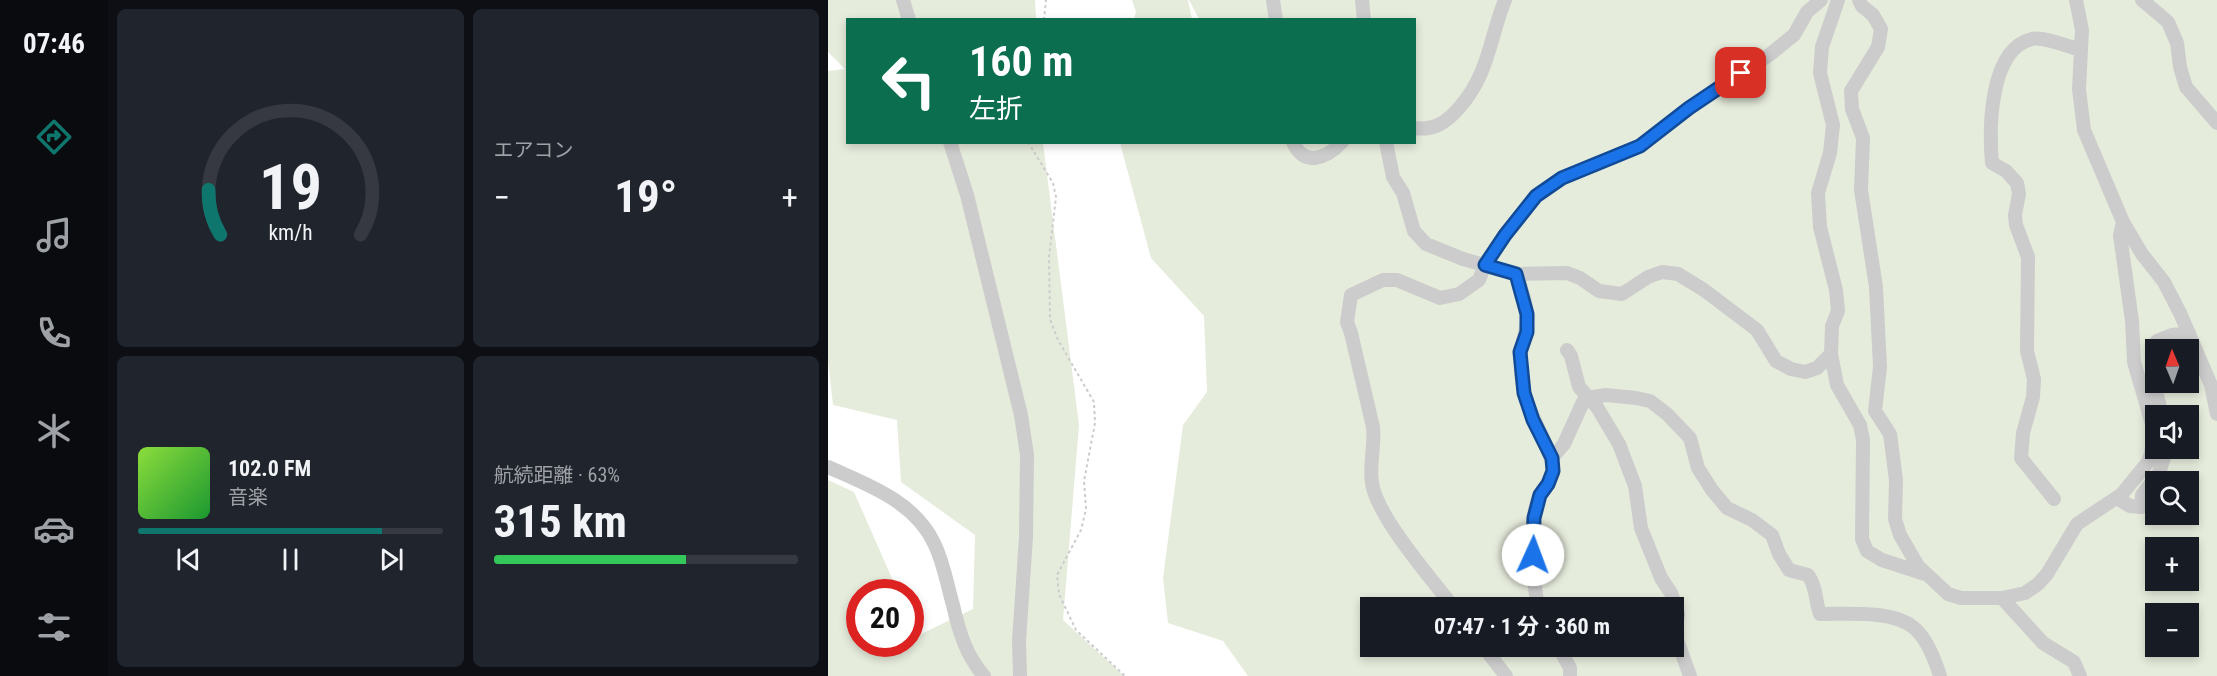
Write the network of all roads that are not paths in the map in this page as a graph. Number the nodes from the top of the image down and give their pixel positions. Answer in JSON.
{"nodes":[{"id":1,"x":903,"y":0,"type":"edge"},
{"id":2,"x":1274,"y":0,"type":"edge"},
{"id":3,"x":1362,"y":0,"type":"edge"},
{"id":4,"x":1506,"y":0,"type":"edge"},
{"id":5,"x":1821,"y":0,"type":"edge"},
{"id":6,"x":1838,"y":0,"type":"edge"},
{"id":7,"x":1859,"y":0,"type":"edge"},
{"id":8,"x":2076,"y":0,"type":"edge"},
{"id":9,"x":2142,"y":0,"type":"edge"},
{"id":10,"x":908,"y":18,"type":"edge"},
{"id":11,"x":1276,"y":18,"type":"edge"},
{"id":12,"x":1364,"y":18,"type":"edge"},
{"id":13,"x":2081,"y":50,"type":"junction"},
{"id":14,"x":2217,"y":123,"type":"edge"},
{"id":15,"x":1416,"y":128,"type":"edge"},
{"id":16,"x":951,"y":144,"type":"edge"},
{"id":17,"x":1294,"y":144,"type":"edge"},
{"id":18,"x":1340,"y":144,"type":"edge"},
{"id":19,"x":1386,"y":144,"type":"edge"},
{"id":20,"x":2123,"y":222,"type":"junction"},
{"id":21,"x":1485,"y":265,"type":"junction"},
{"id":22,"x":1516,"y":274,"type":"junction"},
{"id":23,"x":2189,"y":333,"type":"junction"},
{"id":24,"x":1566,"y":350,"type":"dead end"},
{"id":25,"x":1831,"y":354,"type":"junction"},
{"id":26,"x":1588,"y":399,"type":"junction"},
{"id":27,"x":2160,"y":405,"type":"edge"},
{"id":28,"x":2217,"y":414,"type":"edge"},
{"id":29,"x":1552,"y":458,"type":"junction"},
{"id":30,"x":2163,"y":459,"type":"edge"},
{"id":31,"x":828,"y":467,"type":"edge"},
{"id":32,"x":2117,"y":498,"type":"junction"},
{"id":33,"x":2054,"y":499,"type":"dead end"},
{"id":34,"x":1927,"y":575,"type":"junction"},
{"id":35,"x":1446,"y":597,"type":"edge"},
{"id":36,"x":1536,"y":597,"type":"edge"},
{"id":37,"x":2002,"y":598,"type":"junction"},
{"id":38,"x":1491,"y":657,"type":"edge"},
{"id":39,"x":1564,"y":657,"type":"edge"},
{"id":40,"x":984,"y":676,"type":"edge"},
{"id":41,"x":1020,"y":676,"type":"edge"},
{"id":42,"x":1506,"y":676,"type":"edge"},
{"id":43,"x":1570,"y":676,"type":"edge"},
{"id":44,"x":1690,"y":676,"type":"edge"},
{"id":45,"x":1940,"y":676,"type":"edge"},
{"id":46,"x":2080,"y":676,"type":"edge"}],
"edges":[{"from":1,"to":10,"type":"street"},
{"from":2,"to":11,"type":"street"},
{"from":3,"to":12,"type":"street"},
{"from":4,"to":15,"type":"street"},
{"from":5,"to":21,"type":"street"},
{"from":6,"to":25,"type":"street"},
{"from":7,"to":34,"type":"street"},
{"from":8,"to":13,"type":"street"},
{"from":9,"to":14,"type":"street"},
{"from":13,"to":20,"type":"street"},
{"from":13,"to":33,"type":"street"},
{"from":16,"to":41,"type":"street"},
{"from":17,"to":18,"type":"street"},
{"from":19,"to":21,"type":"street"},
{"from":20,"to":23,"type":"street"},
{"from":20,"to":32,"type":"street"},
{"from":21,"to":22,"type":"street"},
{"from":21,"to":35,"type":"street"},
{"from":22,"to":25,"type":"street"},
{"from":22,"to":29,"type":"street"},
{"from":23,"to":27,"type":"street"},
{"from":23,"to":28,"type":"street"},
{"from":24,"to":26,"type":"street"},
{"from":25,"to":34,"type":"street"},
{"from":26,"to":29,"type":"street"},
{"from":26,"to":44,"type":"street"},
{"from":26,"to":45,"type":"street"},
{"from":29,"to":36,"type":"street"},
{"from":30,"to":32,"type":"street"},
{"from":31,"to":40,"type":"street"},
{"from":32,"to":37,"type":"street"},
{"from":34,"to":37,"type":"street"},
{"from":37,"to":46,"type":"street"},
{"from":38,"to":42,"type":"street"},
{"from":39,"to":43,"type":"street"}]}
